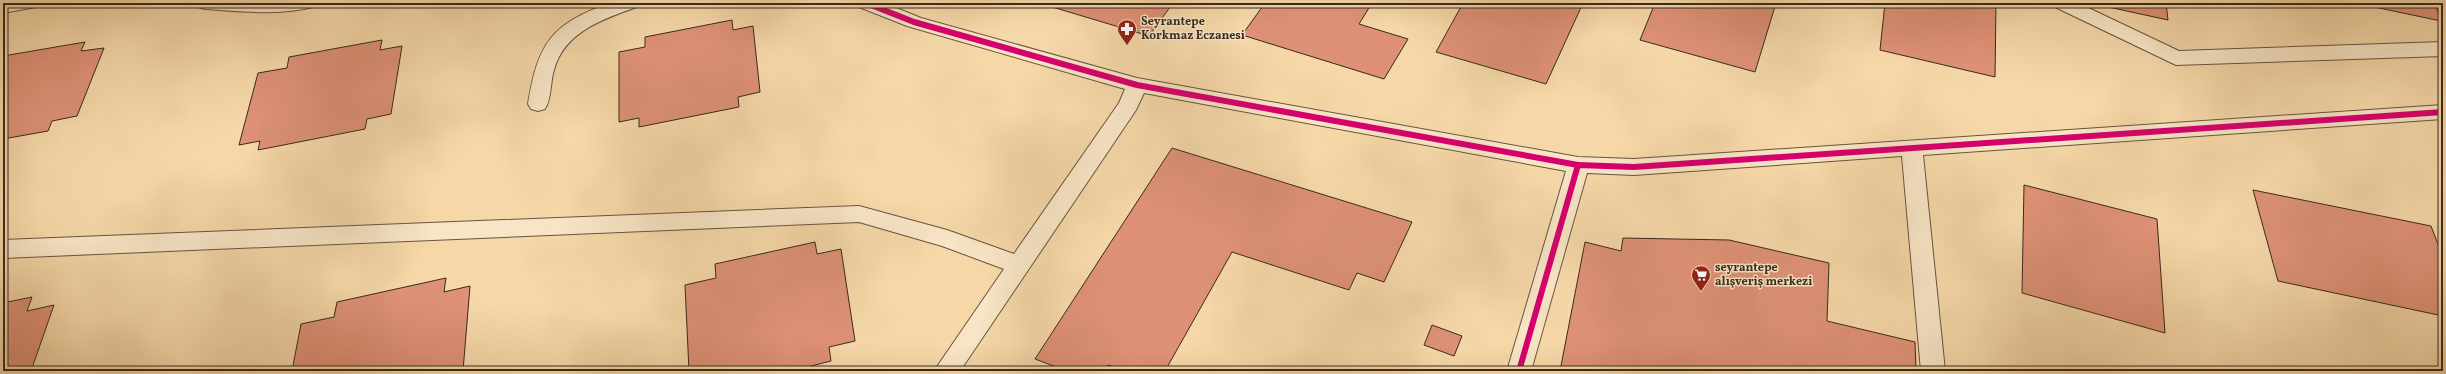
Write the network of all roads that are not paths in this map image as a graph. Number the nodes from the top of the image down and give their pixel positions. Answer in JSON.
{"nodes":[{"id":1,"x":29,"y":3,"type":"edge"},
{"id":2,"x":205,"y":3,"type":"edge"},
{"id":3,"x":306,"y":3,"type":"edge"},
{"id":4,"x":630,"y":3,"type":"edge"},
{"id":5,"x":866,"y":3,"type":"edge"},
{"id":6,"x":2062,"y":3,"type":"edge"},
{"id":7,"x":3,"y":7,"type":"edge"},
{"id":8,"x":2443,"y":49,"type":"edge"},
{"id":9,"x":1137,"y":85,"type":"junction"},
{"id":10,"x":538,"y":104,"type":"dead end"},
{"id":11,"x":2443,"y":112,"type":"edge"},
{"id":12,"x":1912,"y":147,"type":"junction"},
{"id":13,"x":1578,"y":165,"type":"junction"},
{"id":14,"x":3,"y":249,"type":"edge"},
{"id":15,"x":1019,"y":265,"type":"junction"},
{"id":16,"x":946,"y":371,"type":"edge"},
{"id":17,"x":1519,"y":371,"type":"edge"},
{"id":18,"x":1933,"y":371,"type":"edge"}],
"edges":[{"from":1,"to":7,"type":"street"},
{"from":2,"to":3,"type":"street"},
{"from":4,"to":10,"type":"street"},
{"from":5,"to":9,"type":"street"},
{"from":6,"to":8,"type":"street"},
{"from":9,"to":13,"type":"street"},
{"from":9,"to":15,"type":"street"},
{"from":11,"to":12,"type":"street"},
{"from":12,"to":13,"type":"street"},
{"from":12,"to":18,"type":"street"},
{"from":13,"to":17,"type":"street"},
{"from":14,"to":15,"type":"street"},
{"from":15,"to":16,"type":"street"}]}
